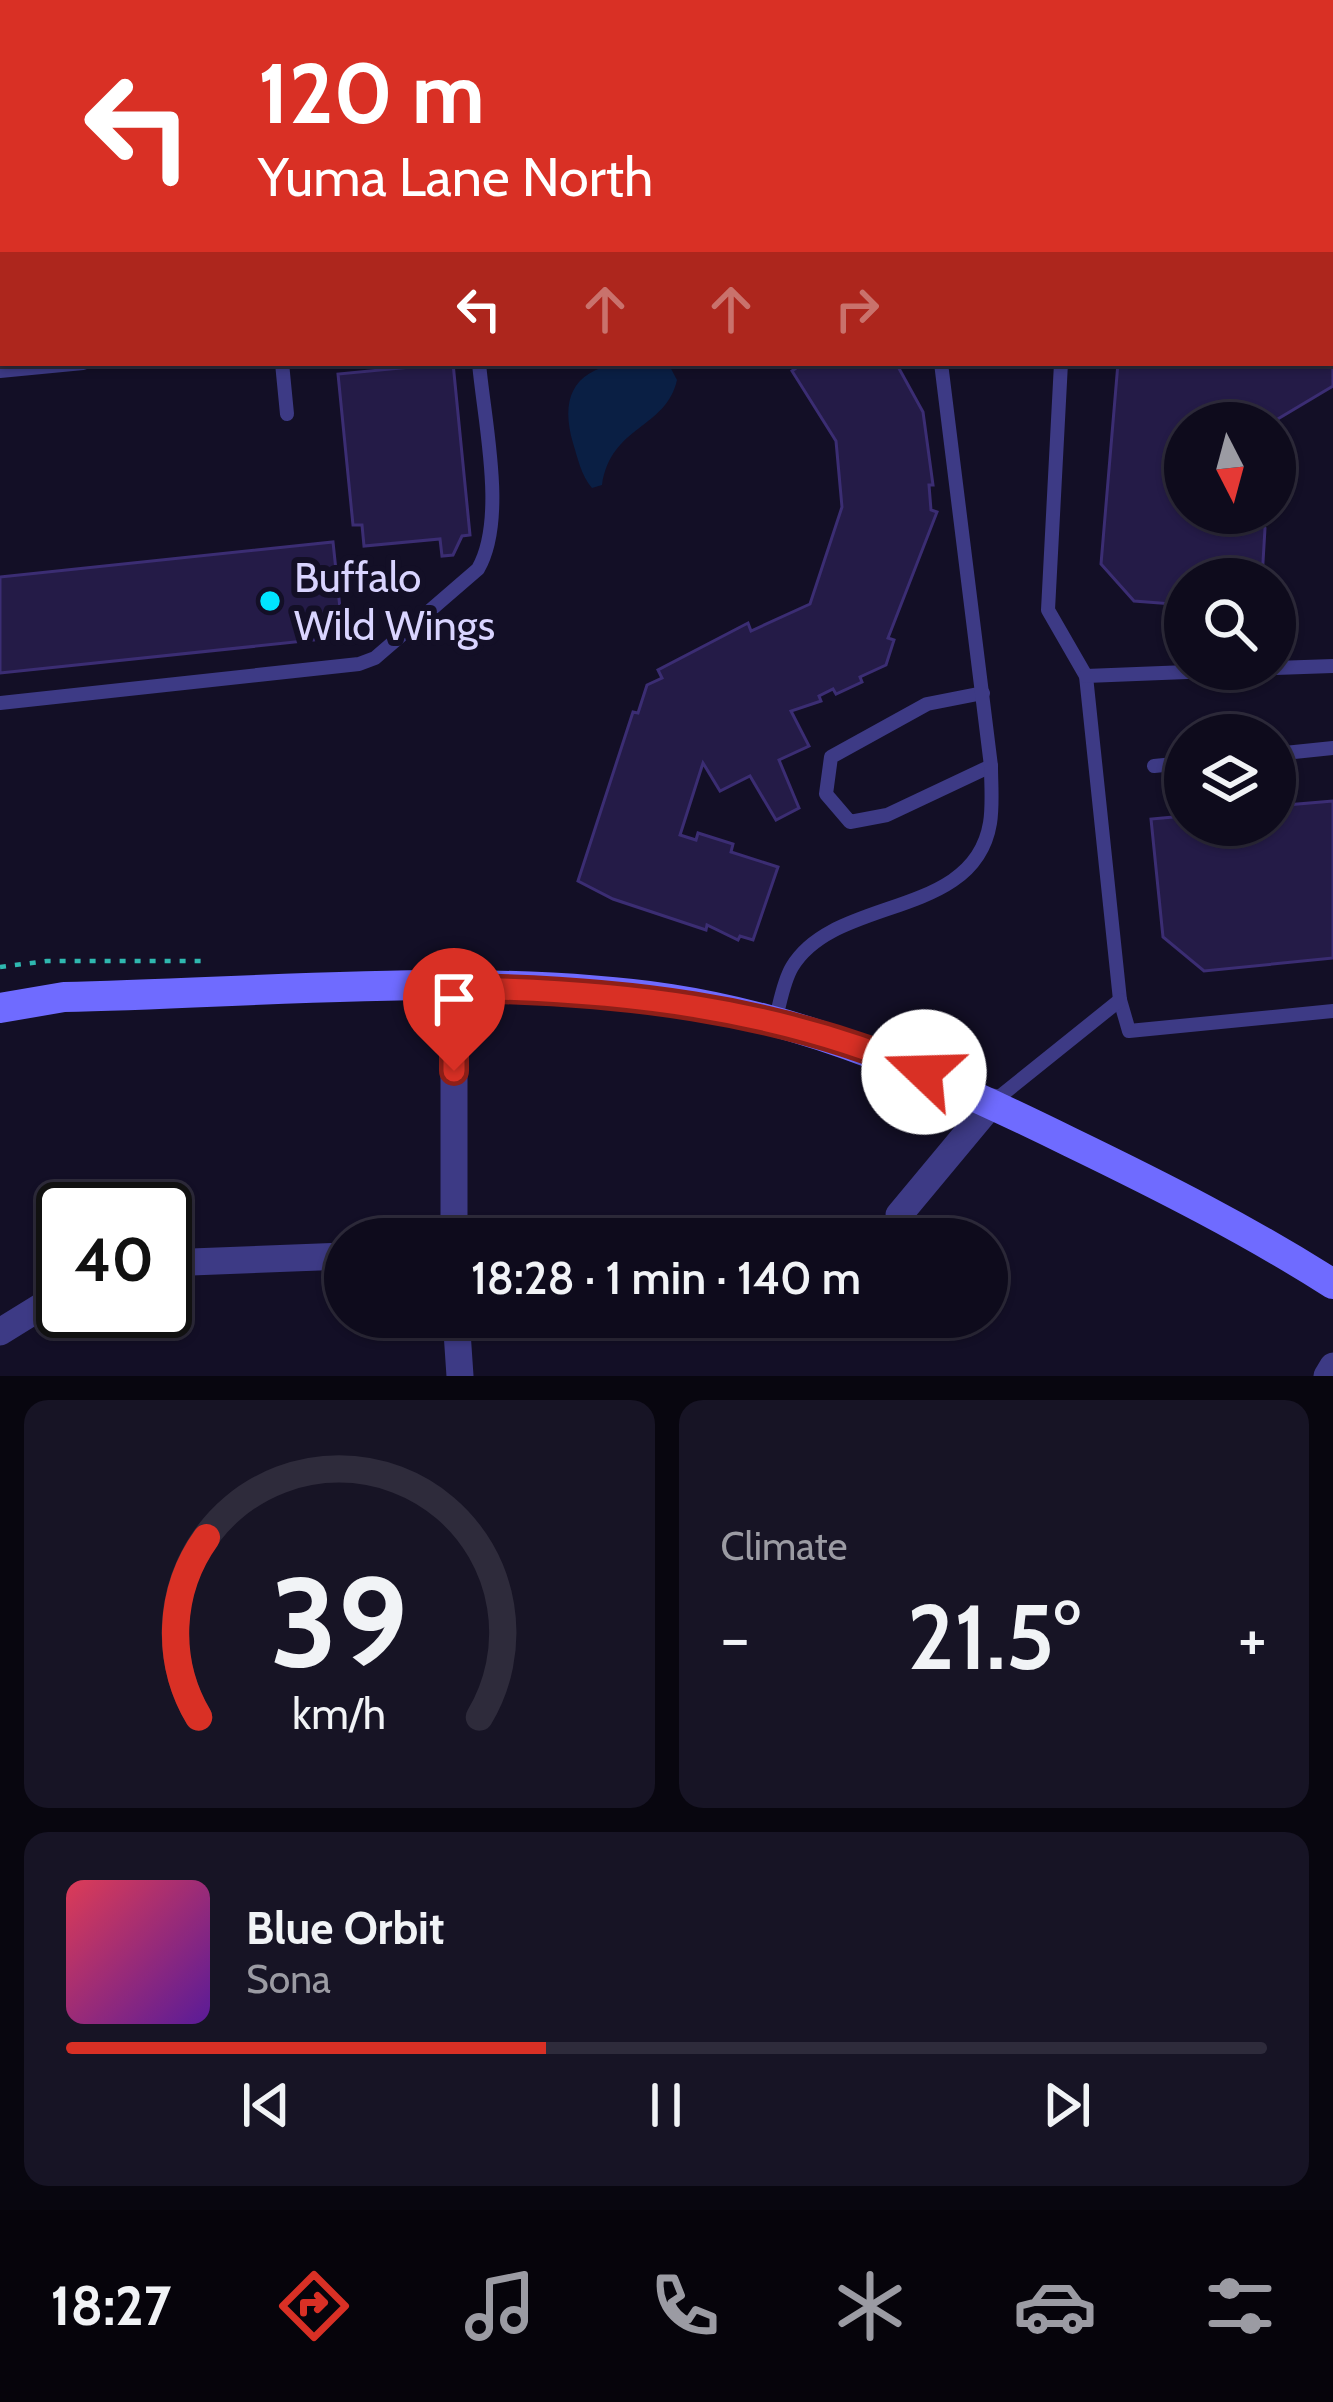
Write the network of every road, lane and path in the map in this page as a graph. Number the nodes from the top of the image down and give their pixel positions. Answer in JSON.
{"nodes":[{"id":1,"x":52,"y":366,"type":"edge"},
{"id":2,"x":282,"y":366,"type":"edge"},
{"id":3,"x":479,"y":366,"type":"edge"},
{"id":4,"x":941,"y":366,"type":"edge"},
{"id":5,"x":1061,"y":366,"type":"edge"},
{"id":6,"x":0,"y":371,"type":"edge"},
{"id":7,"x":287,"y":414,"type":"dead end"},
{"id":8,"x":1333,"y":666,"type":"edge"},
{"id":9,"x":1296,"y":667,"type":"edge"},
{"id":10,"x":1164,"y":673,"type":"edge"},
{"id":11,"x":1086,"y":676,"type":"junction"},
{"id":12,"x":983,"y":693,"type":"junction"},
{"id":13,"x":0,"y":703,"type":"edge"},
{"id":14,"x":1333,"y":748,"type":"edge"},
{"id":15,"x":1296,"y":752,"type":"edge"},
{"id":16,"x":1164,"y":765,"type":"edge"},
{"id":17,"x":991,"y":766,"type":"junction"},
{"id":18,"x":1154,"y":766,"type":"dead end"},
{"id":19,"x":454,"y":988,"type":"junction"},
{"id":20,"x":1120,"y":1000,"type":"junction"},
{"id":21,"x":0,"y":1008,"type":"edge"},
{"id":22,"x":1333,"y":1011,"type":"edge"},
{"id":23,"x":775,"y":1021,"type":"junction"},
{"id":24,"x":993,"y":1102,"type":"junction"},
{"id":25,"x":899,"y":1215,"type":"dead end"},
{"id":26,"x":454,"y":1218,"type":"edge"},
{"id":27,"x":324,"y":1257,"type":"edge"},
{"id":28,"x":192,"y":1262,"type":"edge"},
{"id":29,"x":1333,"y":1284,"type":"edge"},
{"id":30,"x":36,"y":1310,"type":"edge"},
{"id":31,"x":0,"y":1332,"type":"edge"},
{"id":32,"x":457,"y":1338,"type":"edge"},
{"id":33,"x":1333,"y":1366,"type":"edge"},
{"id":34,"x":460,"y":1376,"type":"edge"},
{"id":35,"x":1327,"y":1376,"type":"edge"}],
"edges":[{"from":1,"to":6,"type":"lane"},
{"from":2,"to":7,"type":"lane"},
{"from":3,"to":13,"type":"lane"},
{"from":4,"to":12,"type":"lane"},
{"from":5,"to":11,"type":"lane"},
{"from":8,"to":9,"type":"lane"},
{"from":10,"to":11,"type":"lane"},
{"from":11,"to":20,"type":"lane"},
{"from":12,"to":17,"type":"lane"},
{"from":12,"to":17,"type":"lane"},
{"from":14,"to":15,"type":"lane"},
{"from":16,"to":18,"type":"lane"},
{"from":17,"to":23,"type":"lane"},
{"from":19,"to":21,"type":"street"},
{"from":19,"to":23,"type":"street"},
{"from":19,"to":26,"type":"street"},
{"from":20,"to":22,"type":"lane"},
{"from":20,"to":24,"type":"lane"},
{"from":23,"to":24,"type":"street"},
{"from":24,"to":25,"type":"street"},
{"from":24,"to":29,"type":"street"},
{"from":27,"to":28,"type":"street"},
{"from":30,"to":31,"type":"street"},
{"from":32,"to":34,"type":"street"},
{"from":33,"to":35,"type":"street"}]}
